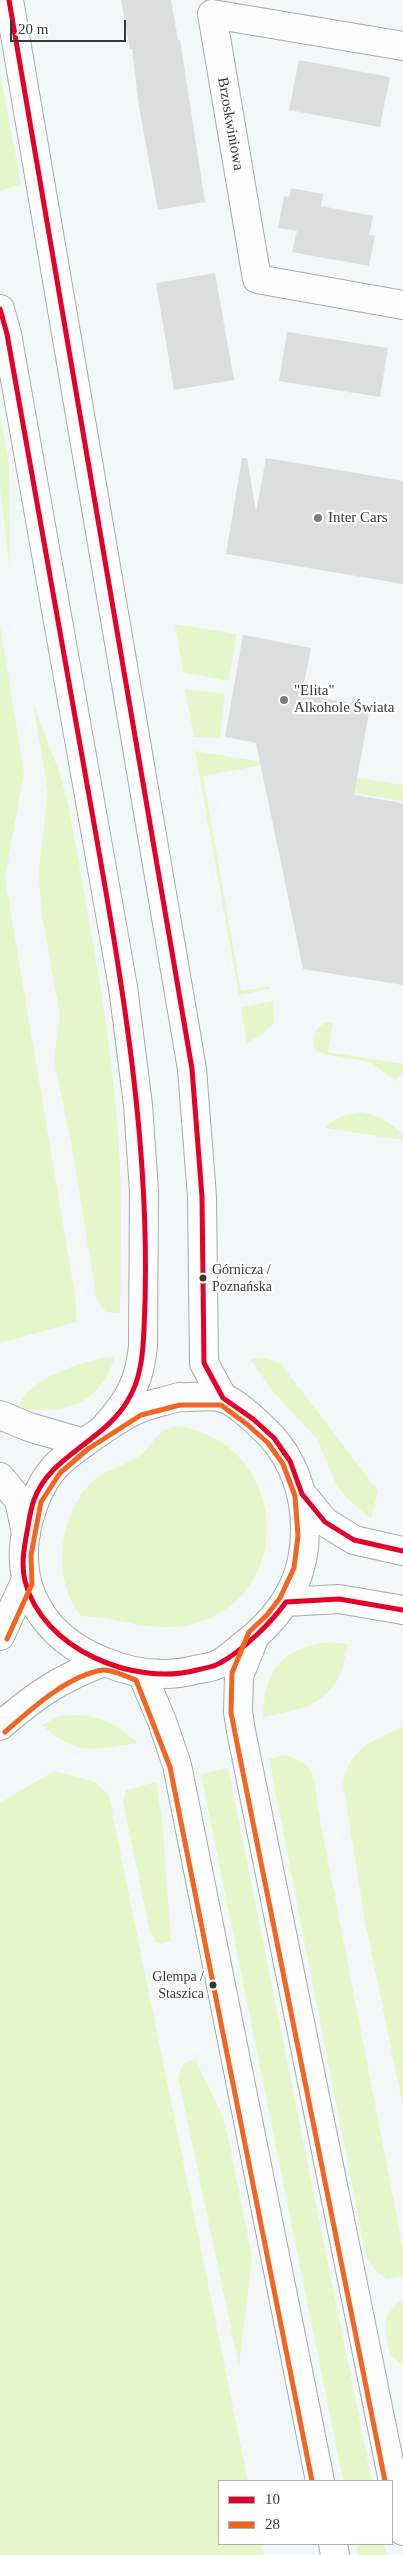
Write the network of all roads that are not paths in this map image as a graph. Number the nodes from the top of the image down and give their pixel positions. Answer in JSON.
{"nodes":[{"id":1,"x":9,"y":0,"type":"edge"},
{"id":2,"x":403,"y":46,"type":"edge"},
{"id":3,"x":403,"y":305,"type":"edge"},
{"id":4,"x":0,"y":309,"type":"edge"},
{"id":5,"x":223,"y":1398,"type":"junction"},
{"id":6,"x":0,"y":1415,"type":"edge"},
{"id":7,"x":93,"y":1437,"type":"junction"},
{"id":8,"x":0,"y":1477,"type":"edge"},
{"id":9,"x":302,"y":1494,"type":"junction"},
{"id":10,"x":26,"y":1533,"type":"junction"},
{"id":11,"x":403,"y":1551,"type":"edge"},
{"id":12,"x":25,"y":1582,"type":"junction"},
{"id":13,"x":286,"y":1602,"type":"junction"},
{"id":14,"x":403,"y":1610,"type":"edge"},
{"id":15,"x":0,"y":1636,"type":"edge"},
{"id":16,"x":255,"y":1636,"type":"junction"},
{"id":17,"x":104,"y":1662,"type":"junction"},
{"id":18,"x":142,"y":1674,"type":"junction"},
{"id":19,"x":0,"y":1726,"type":"edge"},
{"id":20,"x":320,"y":2480,"type":"edge"},
{"id":21,"x":393,"y":2480,"type":"edge"},
{"id":22,"x":393,"y":2482,"type":"edge"},
{"id":23,"x":403,"y":2531,"type":"edge"}],
"edges":[{"from":1,"to":5,"type":"street"},
{"from":2,"to":3,"type":"street","name":"Brzoskwiniowa"},
{"from":4,"to":7,"type":"street"},
{"from":5,"to":7,"type":"street"},
{"from":5,"to":9,"type":"street"},
{"from":6,"to":7,"type":"street"},
{"from":7,"to":10,"type":"street"},
{"from":8,"to":10,"type":"street"},
{"from":9,"to":11,"type":"street"},
{"from":9,"to":13,"type":"street"},
{"from":10,"to":12,"type":"street"},
{"from":12,"to":15,"type":"street"},
{"from":12,"to":17,"type":"street"},
{"from":13,"to":14,"type":"street"},
{"from":13,"to":16,"type":"street"},
{"from":16,"to":18,"type":"street"},
{"from":16,"to":21,"type":"street"},
{"from":17,"to":18,"type":"street"},
{"from":17,"to":19,"type":"street"},
{"from":18,"to":20,"type":"street"},
{"from":22,"to":23,"type":"street"}]}
